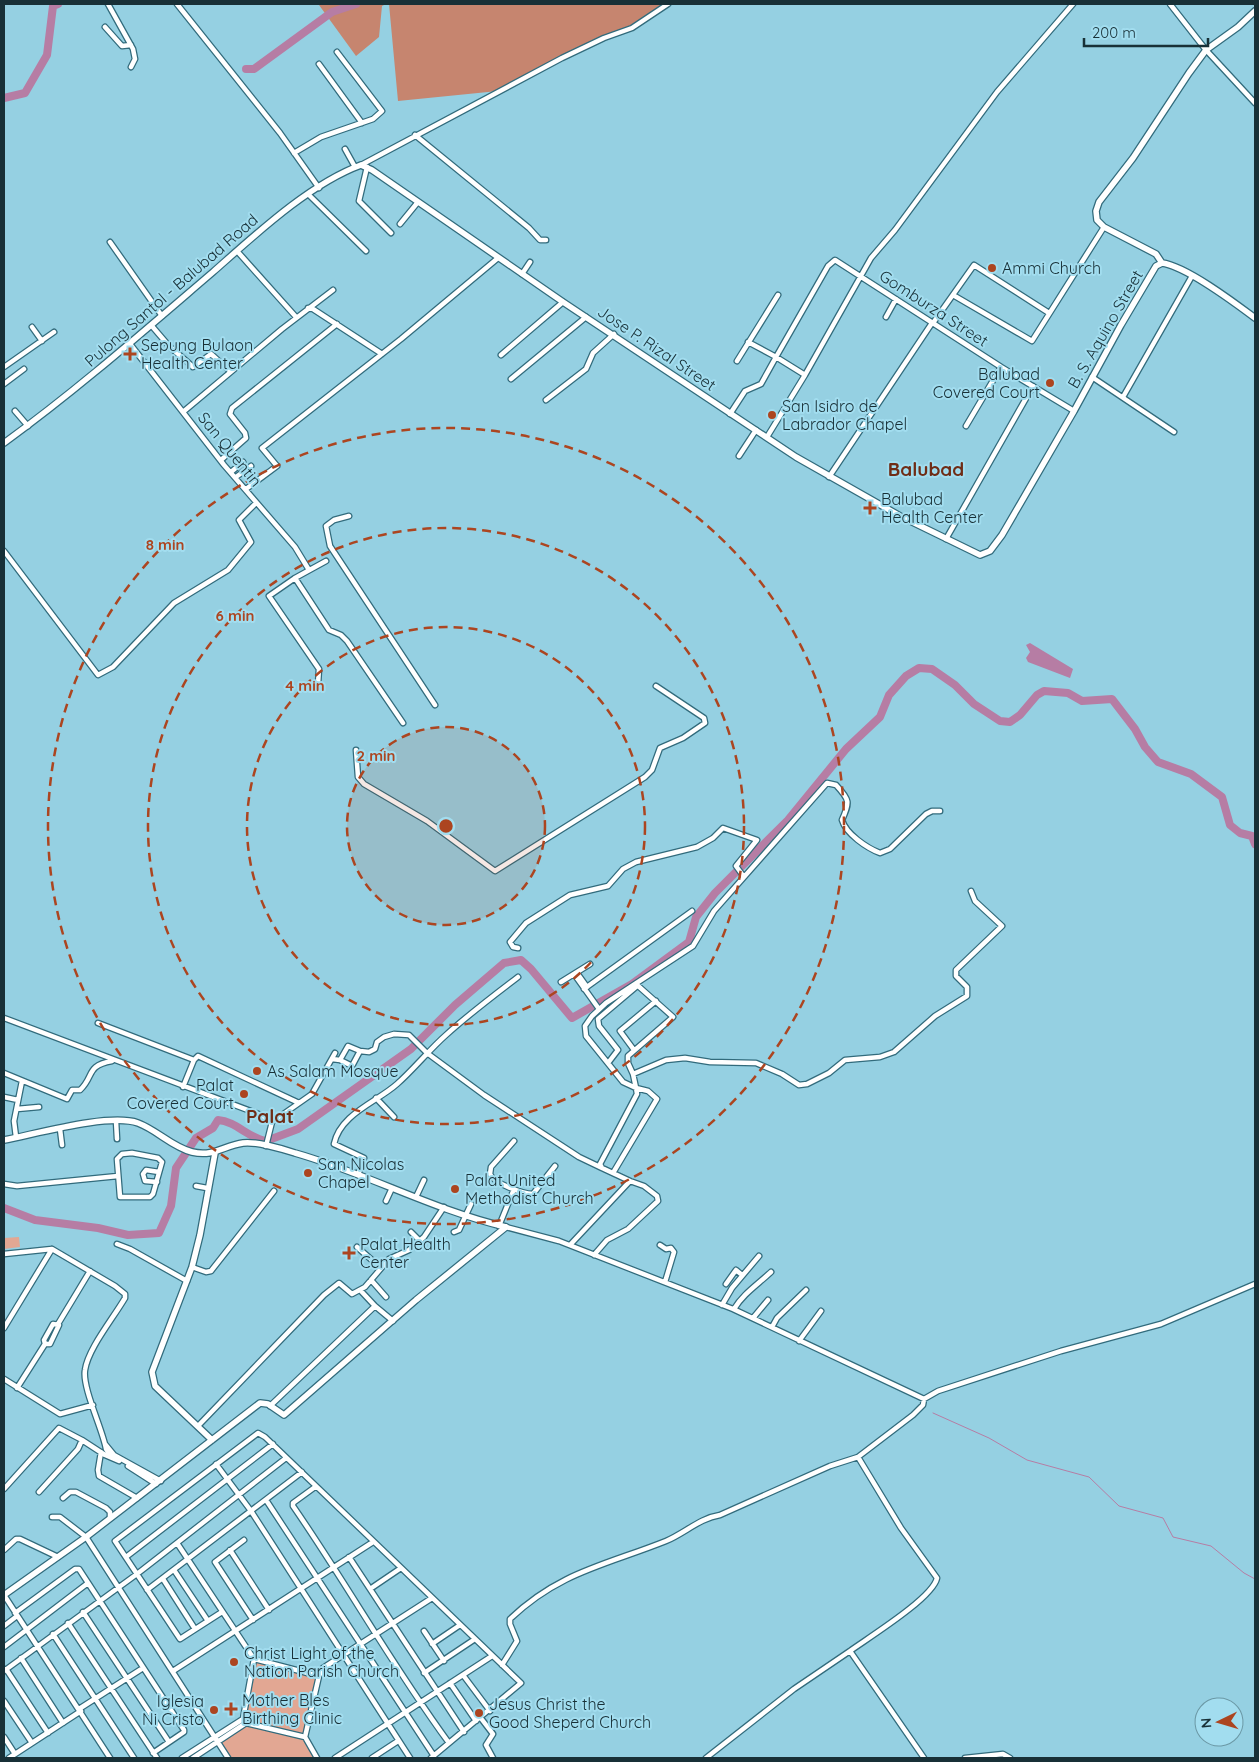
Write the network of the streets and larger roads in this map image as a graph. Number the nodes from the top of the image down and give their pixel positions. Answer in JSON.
{"nodes":[{"id":1,"x":108,"y":4,"type":"edge"},
{"id":2,"x":177,"y":4,"type":"edge"},
{"id":3,"x":668,"y":4,"type":"edge"},
{"id":4,"x":1073,"y":4,"type":"edge"},
{"id":5,"x":1170,"y":4,"type":"edge"},
{"id":6,"x":1255,"y":11,"type":"edge"},
{"id":7,"x":105,"y":27,"type":"dead end"},
{"id":8,"x":131,"y":45,"type":"junction"},
{"id":9,"x":1206,"y":50,"type":"junction"},
{"id":10,"x":337,"y":52,"type":"dead end"},
{"id":11,"x":319,"y":64,"type":"dead end"},
{"id":12,"x":131,"y":67,"type":"dead end"},
{"id":13,"x":1255,"y":104,"type":"edge"},
{"id":14,"x":362,"y":123,"type":"junction"},
{"id":15,"x":415,"y":135,"type":"junction"},
{"id":16,"x":345,"y":149,"type":"dead end"},
{"id":17,"x":294,"y":153,"type":"junction"},
{"id":18,"x":361,"y":167,"type":"junction"},
{"id":19,"x":319,"y":188,"type":"junction"},
{"id":20,"x":309,"y":195,"type":"junction"},
{"id":21,"x":418,"y":202,"type":"junction"},
{"id":22,"x":400,"y":224,"type":"dead end"},
{"id":23,"x":1104,"y":226,"type":"junction"},
{"id":24,"x":392,"y":233,"type":"dead end"},
{"id":25,"x":546,"y":240,"type":"dead end"},
{"id":26,"x":110,"y":242,"type":"dead end"},
{"id":27,"x":237,"y":251,"type":"junction"},
{"id":28,"x":366,"y":251,"type":"dead end"},
{"id":29,"x":498,"y":258,"type":"junction"},
{"id":30,"x":530,"y":262,"type":"dead end"},
{"id":31,"x":1162,"y":263,"type":"junction"},
{"id":32,"x":522,"y":274,"type":"junction"},
{"id":33,"x":1192,"y":276,"type":"junction"},
{"id":34,"x":861,"y":277,"type":"junction"},
{"id":35,"x":333,"y":290,"type":"dead end"},
{"id":36,"x":778,"y":295,"type":"dead end"},
{"id":37,"x":953,"y":295,"type":"junction"},
{"id":38,"x":896,"y":298,"type":"junction"},
{"id":39,"x":563,"y":302,"type":"junction"},
{"id":40,"x":308,"y":308,"type":"junction"},
{"id":41,"x":1049,"y":313,"type":"junction"},
{"id":42,"x":162,"y":316,"type":"junction"},
{"id":43,"x":586,"y":316,"type":"junction"},
{"id":44,"x":296,"y":317,"type":"junction"},
{"id":45,"x":886,"y":317,"type":"dead end"},
{"id":46,"x":1255,"y":318,"type":"edge"},
{"id":47,"x":933,"y":323,"type":"junction"},
{"id":48,"x":337,"y":324,"type":"junction"},
{"id":49,"x":151,"y":325,"type":"junction"},
{"id":50,"x":32,"y":327,"type":"dead end"},
{"id":51,"x":54,"y":332,"type":"dead end"},
{"id":52,"x":614,"y":334,"type":"junction"},
{"id":53,"x":42,"y":341,"type":"junction"},
{"id":54,"x":748,"y":342,"type":"junction"},
{"id":55,"x":130,"y":344,"type":"junction"},
{"id":56,"x":382,"y":354,"type":"junction"},
{"id":57,"x":501,"y":356,"type":"dead end"},
{"id":58,"x":776,"y":357,"type":"junction"},
{"id":59,"x":737,"y":361,"type":"dead end"},
{"id":60,"x":4,"y":367,"type":"edge"},
{"id":61,"x":1001,"y":367,"type":"junction"},
{"id":62,"x":24,"y":369,"type":"dead end"},
{"id":63,"x":230,"y":371,"type":"junction"},
{"id":64,"x":805,"y":376,"type":"junction"},
{"id":65,"x":1092,"y":377,"type":"junction"},
{"id":66,"x":511,"y":379,"type":"dead end"},
{"id":67,"x":4,"y":384,"type":"edge"},
{"id":68,"x":1033,"y":386,"type":"junction"},
{"id":69,"x":1123,"y":397,"type":"junction"},
{"id":70,"x":546,"y":400,"type":"dead end"},
{"id":71,"x":15,"y":411,"type":"dead end"},
{"id":72,"x":1074,"y":411,"type":"junction"},
{"id":73,"x":183,"y":412,"type":"junction"},
{"id":74,"x":730,"y":414,"type":"junction"},
{"id":75,"x":28,"y":426,"type":"junction"},
{"id":76,"x":966,"y":426,"type":"dead end"},
{"id":77,"x":756,"y":430,"type":"junction"},
{"id":78,"x":1174,"y":432,"type":"dead end"},
{"id":79,"x":767,"y":437,"type":"junction"},
{"id":80,"x":4,"y":443,"type":"edge"},
{"id":81,"x":739,"y":456,"type":"dead end"},
{"id":82,"x":221,"y":460,"type":"junction"},
{"id":83,"x":243,"y":462,"type":"dead end"},
{"id":84,"x":251,"y":466,"type":"dead end"},
{"id":85,"x":231,"y":472,"type":"junction"},
{"id":86,"x":236,"y":477,"type":"junction"},
{"id":87,"x":829,"y":477,"type":"junction"},
{"id":88,"x":246,"y":489,"type":"junction"},
{"id":89,"x":256,"y":503,"type":"junction"},
{"id":90,"x":349,"y":516,"type":"dead end"},
{"id":91,"x":946,"y":539,"type":"junction"},
{"id":92,"x":4,"y":552,"type":"edge"},
{"id":93,"x":326,"y":561,"type":"dead end"},
{"id":94,"x":309,"y":570,"type":"junction"},
{"id":95,"x":295,"y":578,"type":"junction"},
{"id":96,"x":318,"y":684,"type":"dead end"},
{"id":97,"x":656,"y":686,"type":"dead end"},
{"id":98,"x":435,"y":706,"type":"dead end"},
{"id":99,"x":403,"y":723,"type":"dead end"},
{"id":100,"x":356,"y":750,"type":"dead end"},
{"id":101,"x":940,"y":810,"type":"dead end"},
{"id":102,"x":743,"y":876,"type":"junction"},
{"id":103,"x":971,"y":891,"type":"dead end"},
{"id":104,"x":692,"y":911,"type":"dead end"},
{"id":105,"x":518,"y":948,"type":"dead end"},
{"id":106,"x":590,"y":964,"type":"dead end"},
{"id":107,"x":576,"y":974,"type":"junction"},
{"id":108,"x":518,"y":977,"type":"dead end"},
{"id":109,"x":561,"y":982,"type":"dead end"},
{"id":110,"x":637,"y":984,"type":"junction"},
{"id":111,"x":586,"y":988,"type":"junction"},
{"id":112,"x":656,"y":1001,"type":"junction"},
{"id":113,"x":598,"y":1008,"type":"junction"},
{"id":114,"x":4,"y":1018,"type":"edge"},
{"id":115,"x":98,"y":1023,"type":"dead end"},
{"id":116,"x":634,"y":1050,"type":"junction"},
{"id":117,"x":360,"y":1051,"type":"junction"},
{"id":118,"x":335,"y":1053,"type":"dead end"},
{"id":119,"x":427,"y":1053,"type":"junction"},
{"id":120,"x":332,"y":1059,"type":"junction"},
{"id":121,"x":113,"y":1060,"type":"junction"},
{"id":122,"x":194,"y":1060,"type":"junction"},
{"id":123,"x":340,"y":1060,"type":"junction"},
{"id":124,"x":608,"y":1063,"type":"junction"},
{"id":125,"x":4,"y":1073,"type":"edge"},
{"id":126,"x":632,"y":1074,"type":"junction"},
{"id":127,"x":22,"y":1081,"type":"junction"},
{"id":128,"x":182,"y":1087,"type":"junction"},
{"id":129,"x":636,"y":1088,"type":"junction"},
{"id":130,"x":4,"y":1097,"type":"edge"},
{"id":131,"x":376,"y":1098,"type":"junction"},
{"id":132,"x":18,"y":1100,"type":"junction"},
{"id":133,"x":299,"y":1103,"type":"junction"},
{"id":134,"x":39,"y":1107,"type":"dead end"},
{"id":135,"x":17,"y":1109,"type":"junction"},
{"id":136,"x":394,"y":1117,"type":"dead end"},
{"id":137,"x":116,"y":1121,"type":"junction"},
{"id":138,"x":272,"y":1122,"type":"junction"},
{"id":139,"x":60,"y":1129,"type":"junction"},
{"id":140,"x":16,"y":1137,"type":"junction"},
{"id":141,"x":117,"y":1139,"type":"dead end"},
{"id":142,"x":4,"y":1140,"type":"edge"},
{"id":143,"x":514,"y":1141,"type":"dead end"},
{"id":144,"x":267,"y":1142,"type":"junction"},
{"id":145,"x":62,"y":1145,"type":"dead end"},
{"id":146,"x":214,"y":1153,"type":"junction"},
{"id":147,"x":555,"y":1166,"type":"dead end"},
{"id":148,"x":602,"y":1168,"type":"junction"},
{"id":149,"x":159,"y":1172,"type":"junction"},
{"id":150,"x":613,"y":1173,"type":"junction"},
{"id":151,"x":358,"y":1175,"type":"junction"},
{"id":152,"x":118,"y":1176,"type":"junction"},
{"id":153,"x":424,"y":1180,"type":"dead end"},
{"id":154,"x":630,"y":1181,"type":"junction"},
{"id":155,"x":156,"y":1182,"type":"junction"},
{"id":156,"x":4,"y":1184,"type":"edge"},
{"id":157,"x":196,"y":1186,"type":"dead end"},
{"id":158,"x":207,"y":1188,"type":"junction"},
{"id":159,"x":392,"y":1188,"type":"junction"},
{"id":160,"x":514,"y":1189,"type":"junction"},
{"id":161,"x":274,"y":1192,"type":"dead end"},
{"id":162,"x":416,"y":1197,"type":"junction"},
{"id":163,"x":386,"y":1201,"type":"dead end"},
{"id":164,"x":471,"y":1204,"type":"dead end"},
{"id":165,"x":444,"y":1207,"type":"junction"},
{"id":166,"x":466,"y":1215,"type":"junction"},
{"id":167,"x":503,"y":1227,"type":"junction"},
{"id":168,"x":411,"y":1232,"type":"dead end"},
{"id":169,"x":454,"y":1232,"type":"dead end"},
{"id":170,"x":419,"y":1240,"type":"junction"},
{"id":171,"x":117,"y":1244,"type":"dead end"},
{"id":172,"x":660,"y":1245,"type":"dead end"},
{"id":173,"x":570,"y":1246,"type":"junction"},
{"id":174,"x":357,"y":1247,"type":"dead end"},
{"id":175,"x":52,"y":1249,"type":"junction"},
{"id":176,"x":4,"y":1254,"type":"edge"},
{"id":177,"x":594,"y":1255,"type":"junction"},
{"id":178,"x":759,"y":1256,"type":"dead end"},
{"id":179,"x":192,"y":1267,"type":"junction"},
{"id":180,"x":381,"y":1268,"type":"junction"},
{"id":181,"x":90,"y":1271,"type":"junction"},
{"id":182,"x":771,"y":1272,"type":"dead end"},
{"id":183,"x":742,"y":1275,"type":"junction"},
{"id":184,"x":371,"y":1280,"type":"junction"},
{"id":185,"x":187,"y":1281,"type":"junction"},
{"id":186,"x":665,"y":1282,"type":"junction"},
{"id":187,"x":1255,"y":1284,"type":"edge"},
{"id":188,"x":732,"y":1288,"type":"junction"},
{"id":189,"x":806,"y":1290,"type":"dead end"},
{"id":190,"x":361,"y":1291,"type":"junction"},
{"id":191,"x":386,"y":1297,"type":"dead end"},
{"id":192,"x":768,"y":1300,"type":"dead end"},
{"id":193,"x":722,"y":1305,"type":"junction"},
{"id":194,"x":375,"y":1306,"type":"junction"},
{"id":195,"x":734,"y":1309,"type":"junction"},
{"id":196,"x":821,"y":1311,"type":"dead end"},
{"id":197,"x":753,"y":1318,"type":"junction"},
{"id":198,"x":393,"y":1321,"type":"junction"},
{"id":199,"x":772,"y":1327,"type":"junction"},
{"id":200,"x":4,"y":1328,"type":"edge"},
{"id":201,"x":799,"y":1341,"type":"junction"},
{"id":202,"x":4,"y":1379,"type":"edge"},
{"id":203,"x":18,"y":1388,"type":"junction"},
{"id":204,"x":924,"y":1399,"type":"junction"},
{"id":205,"x":93,"y":1405,"type":"junction"},
{"id":206,"x":270,"y":1406,"type":"junction"},
{"id":207,"x":198,"y":1426,"type":"junction"},
{"id":208,"x":82,"y":1440,"type":"junction"},
{"id":209,"x":212,"y":1440,"type":"junction"},
{"id":210,"x":273,"y":1444,"type":"junction"},
{"id":211,"x":101,"y":1452,"type":"junction"},
{"id":212,"x":858,"y":1457,"type":"junction"},
{"id":213,"x":286,"y":1458,"type":"junction"},
{"id":214,"x":216,"y":1464,"type":"junction"},
{"id":215,"x":302,"y":1472,"type":"junction"},
{"id":216,"x":227,"y":1478,"type":"junction"},
{"id":217,"x":158,"y":1483,"type":"junction"},
{"id":218,"x":315,"y":1486,"type":"junction"},
{"id":219,"x":4,"y":1489,"type":"edge"},
{"id":220,"x":40,"y":1492,"type":"dead end"},
{"id":221,"x":240,"y":1495,"type":"junction"},
{"id":222,"x":64,"y":1498,"type":"dead end"},
{"id":223,"x":137,"y":1498,"type":"junction"},
{"id":224,"x":266,"y":1500,"type":"junction"},
{"id":225,"x":251,"y":1511,"type":"junction"},
{"id":226,"x":52,"y":1517,"type":"dead end"},
{"id":227,"x":110,"y":1517,"type":"junction"},
{"id":228,"x":86,"y":1537,"type":"junction"},
{"id":229,"x":244,"y":1540,"type":"dead end"},
{"id":230,"x":373,"y":1542,"type":"junction"},
{"id":231,"x":177,"y":1543,"type":"junction"},
{"id":232,"x":4,"y":1550,"type":"edge"},
{"id":233,"x":230,"y":1550,"type":"junction"},
{"id":234,"x":58,"y":1557,"type":"junction"},
{"id":235,"x":126,"y":1557,"type":"junction"},
{"id":236,"x":349,"y":1557,"type":"junction"},
{"id":237,"x":189,"y":1558,"type":"junction"},
{"id":238,"x":335,"y":1567,"type":"junction"},
{"id":239,"x":401,"y":1568,"type":"junction"},
{"id":240,"x":174,"y":1570,"type":"junction"},
{"id":241,"x":136,"y":1574,"type":"junction"},
{"id":242,"x":318,"y":1578,"type":"junction"},
{"id":243,"x":163,"y":1579,"type":"junction"},
{"id":244,"x":88,"y":1583,"type":"junction"},
{"id":245,"x":118,"y":1587,"type":"junction"},
{"id":246,"x":300,"y":1589,"type":"junction"},
{"id":247,"x":370,"y":1589,"type":"junction"},
{"id":248,"x":147,"y":1590,"type":"junction"},
{"id":249,"x":4,"y":1595,"type":"edge"},
{"id":250,"x":432,"y":1598,"type":"junction"},
{"id":251,"x":99,"y":1601,"type":"junction"},
{"id":252,"x":269,"y":1610,"type":"junction"},
{"id":253,"x":84,"y":1612,"type":"junction"},
{"id":254,"x":222,"y":1612,"type":"junction"},
{"id":255,"x":16,"y":1614,"type":"junction"},
{"id":256,"x":253,"y":1620,"type":"junction"},
{"id":257,"x":208,"y":1621,"type":"junction"},
{"id":258,"x":68,"y":1623,"type":"junction"},
{"id":259,"x":460,"y":1625,"type":"junction"},
{"id":260,"x":4,"y":1626,"type":"edge"},
{"id":261,"x":392,"y":1626,"type":"junction"},
{"id":262,"x":195,"y":1629,"type":"junction"},
{"id":263,"x":26,"y":1630,"type":"junction"},
{"id":264,"x":235,"y":1631,"type":"junction"},
{"id":265,"x":424,"y":1631,"type":"dead end"},
{"id":266,"x":53,"y":1634,"type":"junction"},
{"id":267,"x":377,"y":1634,"type":"junction"},
{"id":268,"x":476,"y":1639,"type":"junction"},
{"id":269,"x":361,"y":1644,"type":"junction"},
{"id":270,"x":432,"y":1644,"type":"junction"},
{"id":271,"x":37,"y":1645,"type":"junction"},
{"id":272,"x":4,"y":1647,"type":"edge"},
{"id":273,"x":850,"y":1651,"type":"junction"},
{"id":274,"x":343,"y":1656,"type":"junction"},
{"id":275,"x":492,"y":1656,"type":"junction"},
{"id":276,"x":21,"y":1658,"type":"junction"},
{"id":277,"x":254,"y":1659,"type":"junction"},
{"id":278,"x":444,"y":1661,"type":"junction"},
{"id":279,"x":502,"y":1665,"type":"junction"},
{"id":280,"x":143,"y":1668,"type":"junction"},
{"id":281,"x":5,"y":1670,"type":"edge"},
{"id":282,"x":174,"y":1671,"type":"junction"},
{"id":283,"x":424,"y":1674,"type":"junction"},
{"id":284,"x":463,"y":1675,"type":"junction"},
{"id":285,"x":319,"y":1676,"type":"junction"},
{"id":286,"x":127,"y":1678,"type":"junction"},
{"id":287,"x":450,"y":1684,"type":"junction"},
{"id":288,"x":112,"y":1688,"type":"junction"},
{"id":289,"x":436,"y":1693,"type":"junction"},
{"id":290,"x":96,"y":1698,"type":"junction"},
{"id":291,"x":4,"y":1701,"type":"edge"},
{"id":292,"x":420,"y":1703,"type":"junction"},
{"id":293,"x":80,"y":1710,"type":"junction"},
{"id":294,"x":490,"y":1711,"type":"junction"},
{"id":295,"x":404,"y":1713,"type":"junction"},
{"id":296,"x":478,"y":1719,"type":"junction"},
{"id":297,"x":245,"y":1721,"type":"junction"},
{"id":298,"x":63,"y":1722,"type":"junction"},
{"id":299,"x":388,"y":1725,"type":"junction"},
{"id":300,"x":464,"y":1732,"type":"junction"},
{"id":301,"x":48,"y":1733,"type":"junction"},
{"id":302,"x":4,"y":1737,"type":"edge"},
{"id":303,"x":305,"y":1737,"type":"junction"},
{"id":304,"x":217,"y":1739,"type":"junction"},
{"id":305,"x":398,"y":1741,"type":"junction"},
{"id":306,"x":169,"y":1742,"type":"junction"},
{"id":307,"x":32,"y":1743,"type":"junction"},
{"id":308,"x":450,"y":1743,"type":"junction"},
{"id":309,"x":153,"y":1753,"type":"junction"},
{"id":310,"x":15,"y":1754,"type":"junction"},
{"id":311,"x":432,"y":1757,"type":"edge"},
{"id":312,"x":9,"y":1758,"type":"edge"},
{"id":313,"x":110,"y":1758,"type":"edge"},
{"id":314,"x":134,"y":1758,"type":"edge"},
{"id":315,"x":157,"y":1758,"type":"edge"},
{"id":316,"x":182,"y":1758,"type":"edge"},
{"id":317,"x":192,"y":1758,"type":"edge"},
{"id":318,"x":228,"y":1758,"type":"edge"},
{"id":319,"x":317,"y":1758,"type":"edge"},
{"id":320,"x":335,"y":1758,"type":"edge"},
{"id":321,"x":372,"y":1758,"type":"edge"},
{"id":322,"x":410,"y":1758,"type":"edge"},
{"id":323,"x":493,"y":1758,"type":"edge"},
{"id":324,"x":706,"y":1758,"type":"edge"},
{"id":325,"x":924,"y":1758,"type":"edge"},
{"id":326,"x":965,"y":1758,"type":"edge"},
{"id":327,"x":1010,"y":1758,"type":"edge"}],
"edges":[{"from":1,"to":8,"type":"street"},
{"from":2,"to":17,"type":"street"},
{"from":3,"to":15,"type":"street"},
{"from":4,"to":34,"type":"street"},
{"from":5,"to":9,"type":"street"},
{"from":6,"to":9,"type":"street"},
{"from":7,"to":8,"type":"street"},
{"from":8,"to":12,"type":"street"},
{"from":9,"to":13,"type":"street"},
{"from":9,"to":23,"type":"street"},
{"from":10,"to":14,"type":"street"},
{"from":11,"to":14,"type":"street"},
{"from":14,"to":17,"type":"street"},
{"from":15,"to":18,"type":"street"},
{"from":15,"to":25,"type":"street"},
{"from":16,"to":18,"type":"street"},
{"from":17,"to":19,"type":"street"},
{"from":18,"to":19,"type":"street","name":"Pulong Santol - Balubad Road"},
{"from":18,"to":21,"type":"street","name":"Jose P. Rizal Street"},
{"from":18,"to":24,"type":"street"},
{"from":19,"to":20,"type":"street","name":"Pulong Santol - Balubad Road"},
{"from":20,"to":27,"type":"street","name":"Pulong Santol - Balubad Road"},
{"from":20,"to":28,"type":"street"},
{"from":21,"to":22,"type":"street"},
{"from":21,"to":29,"type":"street","name":"Jose P. Rizal Street"},
{"from":23,"to":31,"type":"street"},
{"from":23,"to":41,"type":"street"},
{"from":26,"to":42,"type":"street"},
{"from":27,"to":42,"type":"street","name":"Pulong Santol - Balubad Road"},
{"from":27,"to":44,"type":"street"},
{"from":29,"to":32,"type":"street","name":"Jose P. Rizal Street"},
{"from":29,"to":56,"type":"street"},
{"from":30,"to":32,"type":"street"},
{"from":31,"to":33,"type":"street"},
{"from":31,"to":65,"type":"street","name":"B. S. Aquino Street"},
{"from":32,"to":39,"type":"street","name":"Jose P. Rizal Street"},
{"from":33,"to":46,"type":"street"},
{"from":33,"to":69,"type":"street"},
{"from":34,"to":38,"type":"street","name":"Gomburza Street"},
{"from":34,"to":58,"type":"street"},
{"from":34,"to":64,"type":"street","name":"Gomburza Street"},
{"from":35,"to":40,"type":"street"},
{"from":36,"to":54,"type":"street"},
{"from":37,"to":41,"type":"street"},
{"from":37,"to":41,"type":"street"},
{"from":37,"to":47,"type":"street"},
{"from":38,"to":45,"type":"street"},
{"from":38,"to":47,"type":"street","name":"Gomburza Street"},
{"from":39,"to":43,"type":"street","name":"Jose P. Rizal Street"},
{"from":39,"to":57,"type":"street"},
{"from":40,"to":44,"type":"street"},
{"from":40,"to":48,"type":"street"},
{"from":42,"to":49,"type":"street","name":"Pulong Santol - Balubad Road"},
{"from":43,"to":52,"type":"street","name":"Jose P. Rizal Street"},
{"from":43,"to":66,"type":"street"},
{"from":44,"to":63,"type":"street"},
{"from":47,"to":61,"type":"street","name":"Gomburza Street"},
{"from":47,"to":87,"type":"street"},
{"from":48,"to":56,"type":"street"},
{"from":48,"to":82,"type":"street"},
{"from":49,"to":55,"type":"street","name":"Pulong Santol - Balubad Road"},
{"from":49,"to":63,"type":"street"},
{"from":50,"to":53,"type":"street"},
{"from":51,"to":53,"type":"street"},
{"from":52,"to":70,"type":"street"},
{"from":52,"to":74,"type":"street","name":"Jose P. Rizal Street"},
{"from":53,"to":60,"type":"street"},
{"from":54,"to":58,"type":"street"},
{"from":54,"to":59,"type":"street"},
{"from":55,"to":73,"type":"street","name":"San Quentin"},
{"from":55,"to":75,"type":"street","name":"Pulong Santol - Balubad Road"},
{"from":56,"to":88,"type":"street"},
{"from":58,"to":64,"type":"street"},
{"from":58,"to":74,"type":"street"},
{"from":61,"to":68,"type":"street","name":"Gomburza Street"},
{"from":61,"to":76,"type":"street"},
{"from":62,"to":67,"type":"street"},
{"from":63,"to":73,"type":"street"},
{"from":64,"to":79,"type":"street","name":"Gomburza Street"},
{"from":65,"to":69,"type":"street"},
{"from":65,"to":72,"type":"street","name":"B. S. Aquino Street"},
{"from":68,"to":72,"type":"street","name":"Gomburza Street"},
{"from":68,"to":91,"type":"street"},
{"from":69,"to":78,"type":"street"},
{"from":71,"to":75,"type":"street"},
{"from":72,"to":91,"type":"street","name":"B. S. Aquino Street"},
{"from":73,"to":82,"type":"street","name":"San Quentin"},
{"from":74,"to":77,"type":"street","name":"Jose P. Rizal Street"},
{"from":75,"to":80,"type":"street","name":"Pulong Santol - Balubad Road"},
{"from":77,"to":79,"type":"street","name":"Jose P. Rizal Street"},
{"from":77,"to":81,"type":"street"},
{"from":79,"to":87,"type":"street","name":"Jose P. Rizal Street"},
{"from":82,"to":85,"type":"street","name":"San Quentin"},
{"from":83,"to":85,"type":"street"},
{"from":84,"to":86,"type":"street"},
{"from":85,"to":86,"type":"street","name":"San Quentin"},
{"from":86,"to":88,"type":"street","name":"San Quentin"},
{"from":87,"to":91,"type":"street","name":"Jose P. Rizal Street"},
{"from":88,"to":89,"type":"street","name":"San Quentin"},
{"from":89,"to":92,"type":"street"},
{"from":89,"to":94,"type":"street","name":"San Quentin"},
{"from":90,"to":98,"type":"street"},
{"from":93,"to":94,"type":"street"},
{"from":94,"to":95,"type":"street"},
{"from":95,"to":96,"type":"street"},
{"from":95,"to":99,"type":"street"},
{"from":97,"to":100,"type":"street"},
{"from":101,"to":102,"type":"street"},
{"from":102,"to":105,"type":"street"},
{"from":102,"to":110,"type":"street"},
{"from":103,"to":126,"type":"street"},
{"from":104,"to":111,"type":"street"},
{"from":106,"to":107,"type":"street"},
{"from":107,"to":109,"type":"street"},
{"from":107,"to":111,"type":"street"},
{"from":108,"to":119,"type":"street"},
{"from":110,"to":112,"type":"street"},
{"from":110,"to":113,"type":"street"},
{"from":110,"to":124,"type":"street"},
{"from":111,"to":113,"type":"street"},
{"from":112,"to":116,"type":"street"},
{"from":112,"to":116,"type":"street"},
{"from":113,"to":124,"type":"street"},
{"from":114,"to":121,"type":"street"},
{"from":115,"to":122,"type":"street"},
{"from":116,"to":126,"type":"street"},
{"from":117,"to":119,"type":"street"},
{"from":117,"to":123,"type":"street"},
{"from":117,"to":123,"type":"street"},
{"from":118,"to":120,"type":"street"},
{"from":119,"to":131,"type":"street"},
{"from":119,"to":148,"type":"street"},
{"from":120,"to":123,"type":"street"},
{"from":120,"to":133,"type":"street"},
{"from":121,"to":127,"type":"street"},
{"from":121,"to":128,"type":"street"},
{"from":122,"to":128,"type":"street"},
{"from":122,"to":133,"type":"street"},
{"from":124,"to":129,"type":"street"},
{"from":125,"to":127,"type":"street"},
{"from":126,"to":129,"type":"street"},
{"from":127,"to":132,"type":"street"},
{"from":128,"to":138,"type":"street"},
{"from":129,"to":148,"type":"street"},
{"from":129,"to":150,"type":"street"},
{"from":130,"to":132,"type":"street"},
{"from":131,"to":136,"type":"street"},
{"from":131,"to":151,"type":"street"},
{"from":132,"to":135,"type":"street"},
{"from":133,"to":138,"type":"street"},
{"from":134,"to":135,"type":"street"},
{"from":135,"to":140,"type":"street"},
{"from":137,"to":139,"type":"street"},
{"from":137,"to":141,"type":"street"},
{"from":137,"to":146,"type":"street"},
{"from":138,"to":144,"type":"street"},
{"from":139,"to":140,"type":"street"},
{"from":139,"to":145,"type":"street"},
{"from":140,"to":142,"type":"street"},
{"from":143,"to":160,"type":"street"},
{"from":144,"to":146,"type":"street"},
{"from":144,"to":151,"type":"street"},
{"from":146,"to":158,"type":"street"},
{"from":147,"to":160,"type":"street"},
{"from":148,"to":150,"type":"street"},
{"from":149,"to":152,"type":"street"},
{"from":149,"to":155,"type":"street"},
{"from":149,"to":155,"type":"street"},
{"from":150,"to":154,"type":"street"},
{"from":151,"to":159,"type":"street"},
{"from":152,"to":155,"type":"street"},
{"from":152,"to":156,"type":"street"},
{"from":153,"to":162,"type":"street"},
{"from":154,"to":173,"type":"street"},
{"from":154,"to":177,"type":"street"},
{"from":157,"to":158,"type":"street"},
{"from":158,"to":179,"type":"street"},
{"from":159,"to":162,"type":"street"},
{"from":159,"to":163,"type":"street"},
{"from":160,"to":167,"type":"street"},
{"from":161,"to":179,"type":"street"},
{"from":162,"to":165,"type":"street"},
{"from":164,"to":166,"type":"street"},
{"from":165,"to":166,"type":"street"},
{"from":165,"to":170,"type":"street"},
{"from":166,"to":167,"type":"street"},
{"from":166,"to":169,"type":"street"},
{"from":167,"to":173,"type":"street"},
{"from":167,"to":198,"type":"street"},
{"from":168,"to":170,"type":"street"},
{"from":170,"to":180,"type":"street"},
{"from":171,"to":185,"type":"street"},
{"from":172,"to":186,"type":"street"},
{"from":173,"to":177,"type":"street"},
{"from":174,"to":180,"type":"street"},
{"from":175,"to":176,"type":"street"},
{"from":175,"to":181,"type":"street"},
{"from":175,"to":200,"type":"street"},
{"from":177,"to":186,"type":"street"},
{"from":178,"to":183,"type":"street"},
{"from":179,"to":185,"type":"street"},
{"from":180,"to":184,"type":"street"},
{"from":181,"to":203,"type":"street"},
{"from":181,"to":205,"type":"street"},
{"from":182,"to":195,"type":"street"},
{"from":183,"to":188,"type":"street"},
{"from":183,"to":188,"type":"street"},
{"from":184,"to":190,"type":"street"},
{"from":184,"to":191,"type":"street"},
{"from":185,"to":207,"type":"street"},
{"from":186,"to":193,"type":"street"},
{"from":187,"to":204,"type":"street"},
{"from":188,"to":193,"type":"street"},
{"from":189,"to":199,"type":"street"},
{"from":190,"to":194,"type":"street"},
{"from":190,"to":207,"type":"street"},
{"from":192,"to":197,"type":"street"},
{"from":193,"to":195,"type":"street"},
{"from":194,"to":198,"type":"street"},
{"from":194,"to":206,"type":"street"},
{"from":195,"to":197,"type":"street"},
{"from":196,"to":201,"type":"street"},
{"from":197,"to":199,"type":"street"},
{"from":198,"to":206,"type":"street"},
{"from":199,"to":201,"type":"street"},
{"from":201,"to":204,"type":"street"},
{"from":202,"to":203,"type":"street"},
{"from":203,"to":205,"type":"street"},
{"from":204,"to":212,"type":"street"},
{"from":205,"to":217,"type":"street"},
{"from":206,"to":209,"type":"street"},
{"from":207,"to":209,"type":"street"},
{"from":208,"to":211,"type":"street"},
{"from":208,"to":219,"type":"street"},
{"from":208,"to":220,"type":"street"},
{"from":209,"to":217,"type":"street"},
{"from":210,"to":213,"type":"street"},
{"from":210,"to":214,"type":"street"},
{"from":210,"to":216,"type":"street"},
{"from":211,"to":217,"type":"street"},
{"from":211,"to":223,"type":"street"},
{"from":212,"to":273,"type":"street"},
{"from":212,"to":279,"type":"street"},
{"from":213,"to":215,"type":"street"},
{"from":213,"to":221,"type":"street"},
{"from":214,"to":216,"type":"street"},
{"from":214,"to":235,"type":"street"},
{"from":215,"to":218,"type":"street"},
{"from":215,"to":224,"type":"street"},
{"from":216,"to":221,"type":"street"},
{"from":216,"to":235,"type":"street"},
{"from":217,"to":223,"type":"street"},
{"from":218,"to":230,"type":"street"},
{"from":218,"to":238,"type":"street"},
{"from":221,"to":225,"type":"street"},
{"from":221,"to":231,"type":"street"},
{"from":222,"to":227,"type":"street"},
{"from":223,"to":227,"type":"street"},
{"from":224,"to":225,"type":"street"},
{"from":224,"to":242,"type":"street"},
{"from":225,"to":237,"type":"street"},
{"from":225,"to":246,"type":"street"},
{"from":226,"to":228,"type":"street"},
{"from":227,"to":228,"type":"street"},
{"from":228,"to":234,"type":"street"},
{"from":228,"to":245,"type":"street"},
{"from":229,"to":233,"type":"street"},
{"from":230,"to":236,"type":"street"},
{"from":230,"to":239,"type":"street"},
{"from":231,"to":237,"type":"street"},
{"from":231,"to":241,"type":"street"},
{"from":232,"to":234,"type":"street"},
{"from":233,"to":252,"type":"street"},
{"from":233,"to":256,"type":"street"},
{"from":234,"to":249,"type":"street"},
{"from":235,"to":241,"type":"street"},
{"from":236,"to":238,"type":"street"},
{"from":236,"to":247,"type":"street"},
{"from":237,"to":240,"type":"street"},
{"from":237,"to":254,"type":"street"},
{"from":238,"to":242,"type":"street"},
{"from":238,"to":267,"type":"street"},
{"from":239,"to":247,"type":"street"},
{"from":239,"to":250,"type":"street"},
{"from":240,"to":243,"type":"street"},
{"from":240,"to":257,"type":"street"},
{"from":241,"to":245,"type":"street"},
{"from":241,"to":248,"type":"street"},
{"from":242,"to":246,"type":"street"},
{"from":242,"to":269,"type":"street"},
{"from":243,"to":248,"type":"street"},
{"from":243,"to":262,"type":"street"},
{"from":244,"to":251,"type":"street"},
{"from":244,"to":255,"type":"street"},
{"from":244,"to":263,"type":"street"},
{"from":245,"to":251,"type":"street"},
{"from":245,"to":282,"type":"street"},
{"from":246,"to":252,"type":"street"},
{"from":246,"to":274,"type":"street"},
{"from":247,"to":261,"type":"street"},
{"from":248,"to":262,"type":"street"},
{"from":249,"to":255,"type":"street"},
{"from":250,"to":259,"type":"street"},
{"from":250,"to":261,"type":"street"},
{"from":251,"to":253,"type":"street"},
{"from":251,"to":280,"type":"street"},
{"from":252,"to":256,"type":"street"},
{"from":253,"to":258,"type":"street"},
{"from":253,"to":286,"type":"street"},
{"from":254,"to":257,"type":"street"},
{"from":254,"to":264,"type":"street"},
{"from":255,"to":260,"type":"street"},
{"from":255,"to":263,"type":"street"},
{"from":256,"to":264,"type":"street"},
{"from":257,"to":262,"type":"street"},
{"from":258,"to":266,"type":"street"},
{"from":258,"to":288,"type":"street"},
{"from":259,"to":268,"type":"street"},
{"from":259,"to":270,"type":"street"},
{"from":261,"to":267,"type":"street"},
{"from":261,"to":283,"type":"street"},
{"from":263,"to":271,"type":"street"},
{"from":263,"to":272,"type":"street"},
{"from":264,"to":277,"type":"street"},
{"from":264,"to":282,"type":"street"},
{"from":265,"to":270,"type":"street"},
{"from":266,"to":271,"type":"street"},
{"from":266,"to":290,"type":"street"},
{"from":267,"to":269,"type":"street"},
{"from":267,"to":292,"type":"street"},
{"from":268,"to":275,"type":"street"},
{"from":268,"to":278,"type":"street"},
{"from":269,"to":274,"type":"street"},
{"from":269,"to":295,"type":"street"},
{"from":270,"to":278,"type":"street"},
{"from":271,"to":276,"type":"street"},
{"from":271,"to":293,"type":"street"},
{"from":273,"to":324,"type":"street"},
{"from":273,"to":325,"type":"street"},
{"from":274,"to":285,"type":"street"},
{"from":274,"to":299,"type":"street"},
{"from":275,"to":279,"type":"street"},
{"from":275,"to":284,"type":"street"},
{"from":276,"to":281,"type":"street"},
{"from":276,"to":298,"type":"street"},
{"from":277,"to":285,"type":"street"},
{"from":277,"to":297,"type":"street"},
{"from":278,"to":283,"type":"street"},
{"from":279,"to":294,"type":"street"},
{"from":280,"to":286,"type":"street"},
{"from":280,"to":306,"type":"street"},
{"from":281,"to":301,"type":"street"},
{"from":282,"to":304,"type":"street"},
{"from":283,"to":289,"type":"street"},
{"from":284,"to":287,"type":"street"},
{"from":284,"to":294,"type":"street"},
{"from":285,"to":303,"type":"street"},
{"from":286,"to":288,"type":"street"},
{"from":286,"to":306,"type":"street"},
{"from":287,"to":289,"type":"street"},
{"from":287,"to":296,"type":"street"},
{"from":288,"to":290,"type":"street"},
{"from":288,"to":309,"type":"street"},
{"from":289,"to":292,"type":"street"},
{"from":289,"to":300,"type":"street"},
{"from":290,"to":293,"type":"street"},
{"from":290,"to":314,"type":"street"},
{"from":291,"to":307,"type":"street"},
{"from":292,"to":295,"type":"street"},
{"from":292,"to":308,"type":"street"},
{"from":293,"to":298,"type":"street"},
{"from":293,"to":313,"type":"street"},
{"from":294,"to":296,"type":"street"},
{"from":295,"to":299,"type":"street"},
{"from":295,"to":311,"type":"street"},
{"from":296,"to":300,"type":"street"},
{"from":296,"to":323,"type":"street"},
{"from":297,"to":303,"type":"street"},
{"from":297,"to":304,"type":"street"},
{"from":298,"to":301,"type":"street"},
{"from":299,"to":305,"type":"street"},
{"from":299,"to":320,"type":"street"},
{"from":300,"to":308,"type":"street"},
{"from":301,"to":307,"type":"street"},
{"from":302,"to":310,"type":"street"},
{"from":303,"to":319,"type":"street"},
{"from":304,"to":316,"type":"street"},
{"from":304,"to":317,"type":"street"},
{"from":304,"to":318,"type":"street"},
{"from":305,"to":321,"type":"street"},
{"from":305,"to":322,"type":"street"},
{"from":306,"to":309,"type":"street"},
{"from":307,"to":310,"type":"street"},
{"from":308,"to":311,"type":"street"},
{"from":309,"to":315,"type":"street"},
{"from":310,"to":312,"type":"street"},
{"from":326,"to":327,"type":"street"}]}
